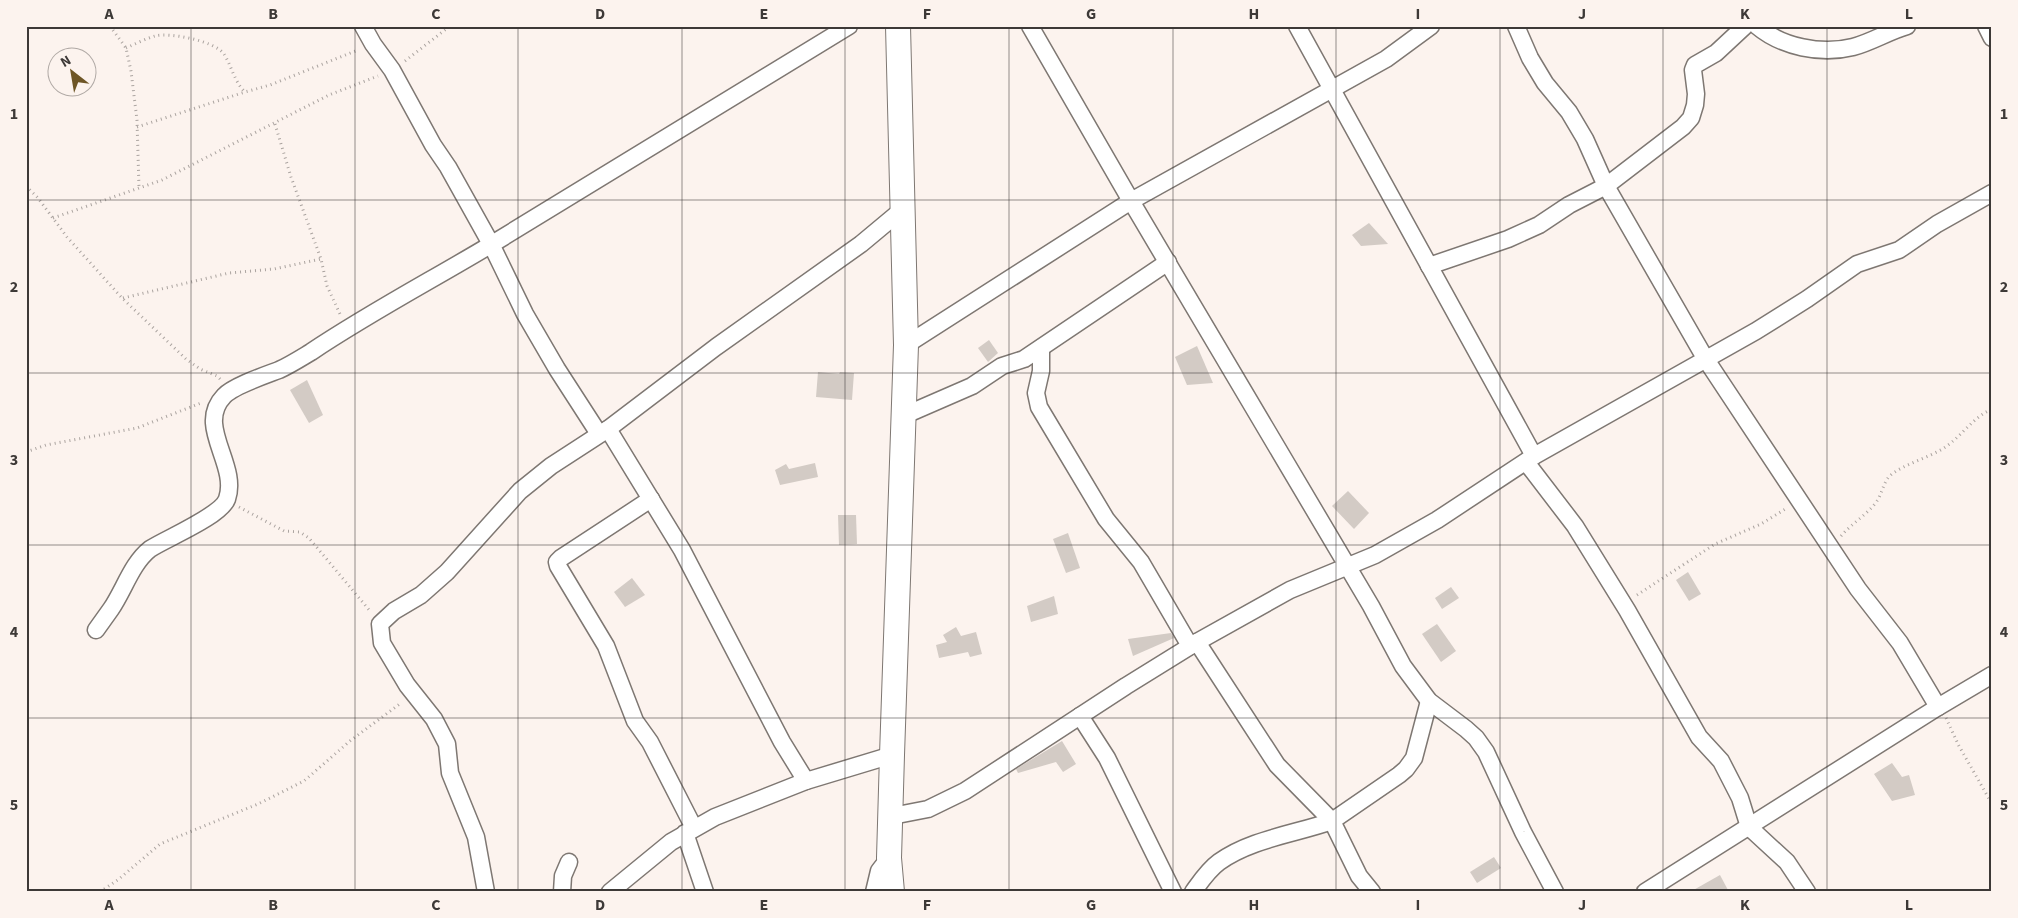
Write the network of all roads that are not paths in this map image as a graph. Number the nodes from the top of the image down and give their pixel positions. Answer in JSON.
{"nodes":[{"id":1,"x":363,"y":26,"type":"edge"},
{"id":2,"x":849,"y":26,"type":"edge"},
{"id":3,"x":898,"y":26,"type":"edge"},
{"id":4,"x":1030,"y":26,"type":"edge"},
{"id":5,"x":1297,"y":26,"type":"edge"},
{"id":6,"x":1431,"y":26,"type":"edge"},
{"id":7,"x":1516,"y":26,"type":"edge"},
{"id":8,"x":1745,"y":26,"type":"edge"},
{"id":9,"x":1757,"y":26,"type":"edge"},
{"id":10,"x":1908,"y":26,"type":"edge"},
{"id":11,"x":1986,"y":26,"type":"edge"},
{"id":12,"x":1992,"y":38,"type":"edge"},
{"id":13,"x":1330,"y":88,"type":"junction"},
{"id":14,"x":1606,"y":186,"type":"junction"},
{"id":15,"x":1992,"y":193,"type":"edge"},
{"id":16,"x":1131,"y":201,"type":"junction"},
{"id":17,"x":903,"y":209,"type":"junction"},
{"id":18,"x":491,"y":244,"type":"junction"},
{"id":19,"x":1168,"y":262,"type":"junction"},
{"id":20,"x":1429,"y":266,"type":"junction"},
{"id":21,"x":906,"y":345,"type":"junction"},
{"id":22,"x":1041,"y":348,"type":"junction"},
{"id":23,"x":1705,"y":358,"type":"junction"},
{"id":24,"x":903,"y":416,"type":"junction"},
{"id":25,"x":604,"y":431,"type":"junction"},
{"id":26,"x":1530,"y":459,"type":"junction"},
{"id":27,"x":651,"y":499,"type":"junction"},
{"id":28,"x":1346,"y":565,"type":"junction"},
{"id":29,"x":96,"y":630,"type":"dead end"},
{"id":30,"x":1194,"y":644,"type":"junction"},
{"id":31,"x":1992,"y":675,"type":"edge"},
{"id":32,"x":1428,"y":701,"type":"junction"},
{"id":33,"x":1939,"y":706,"type":"junction"},
{"id":34,"x":1080,"y":716,"type":"junction"},
{"id":35,"x":892,"y":755,"type":"junction"},
{"id":36,"x":806,"y":781,"type":"junction"},
{"id":37,"x":892,"y":816,"type":"junction"},
{"id":38,"x":1332,"y":821,"type":"junction"},
{"id":39,"x":1749,"y":827,"type":"junction"},
{"id":40,"x":690,"y":830,"type":"junction"},
{"id":41,"x":889,"y":858,"type":"junction"},
{"id":42,"x":569,"y":862,"type":"dead end"},
{"id":43,"x":486,"y":892,"type":"edge"},
{"id":44,"x":562,"y":892,"type":"edge"},
{"id":45,"x":610,"y":892,"type":"edge"},
{"id":46,"x":705,"y":892,"type":"edge"},
{"id":47,"x":874,"y":892,"type":"edge"},
{"id":48,"x":892,"y":892,"type":"edge"},
{"id":49,"x":1173,"y":892,"type":"edge"},
{"id":50,"x":1193,"y":892,"type":"edge"},
{"id":51,"x":1372,"y":892,"type":"edge"},
{"id":52,"x":1556,"y":892,"type":"edge"},
{"id":53,"x":1644,"y":892,"type":"edge"},
{"id":54,"x":1808,"y":892,"type":"edge"}],
"edges":[{"from":1,"to":18,"type":"street"},
{"from":2,"to":18,"type":"street"},
{"from":3,"to":17,"type":"main road"},
{"from":4,"to":16,"type":"street"},
{"from":5,"to":13,"type":"street"},
{"from":6,"to":13,"type":"street"},
{"from":7,"to":14,"type":"street"},
{"from":8,"to":14,"type":"street"},
{"from":9,"to":10,"type":"street"},
{"from":11,"to":12,"type":"street"},
{"from":13,"to":16,"type":"street"},
{"from":13,"to":20,"type":"street"},
{"from":14,"to":20,"type":"street"},
{"from":14,"to":23,"type":"street"},
{"from":15,"to":23,"type":"street"},
{"from":16,"to":19,"type":"street"},
{"from":16,"to":21,"type":"street"},
{"from":17,"to":21,"type":"main road"},
{"from":17,"to":25,"type":"street"},
{"from":18,"to":25,"type":"street"},
{"from":18,"to":29,"type":"street"},
{"from":19,"to":22,"type":"street"},
{"from":19,"to":28,"type":"street"},
{"from":20,"to":26,"type":"street"},
{"from":21,"to":24,"type":"main road"},
{"from":22,"to":24,"type":"street"},
{"from":22,"to":30,"type":"street"},
{"from":23,"to":26,"type":"street"},
{"from":23,"to":33,"type":"street"},
{"from":24,"to":35,"type":"main road"},
{"from":25,"to":27,"type":"street"},
{"from":25,"to":43,"type":"street"},
{"from":26,"to":28,"type":"street"},
{"from":26,"to":39,"type":"street"},
{"from":27,"to":36,"type":"street"},
{"from":27,"to":40,"type":"street"},
{"from":28,"to":30,"type":"street"},
{"from":28,"to":32,"type":"street"},
{"from":30,"to":34,"type":"street"},
{"from":30,"to":38,"type":"street"},
{"from":31,"to":33,"type":"street"},
{"from":32,"to":38,"type":"street"},
{"from":32,"to":52,"type":"street"},
{"from":33,"to":39,"type":"street"},
{"from":34,"to":37,"type":"street"},
{"from":34,"to":49,"type":"street"},
{"from":35,"to":36,"type":"street"},
{"from":35,"to":37,"type":"main road"},
{"from":36,"to":40,"type":"street"},
{"from":37,"to":41,"type":"main road"},
{"from":38,"to":50,"type":"street"},
{"from":38,"to":51,"type":"street"},
{"from":39,"to":53,"type":"street"},
{"from":39,"to":54,"type":"street"},
{"from":40,"to":45,"type":"street"},
{"from":40,"to":46,"type":"street"},
{"from":41,"to":47,"type":"street"},
{"from":41,"to":48,"type":"main road"},
{"from":42,"to":44,"type":"street"}]}
